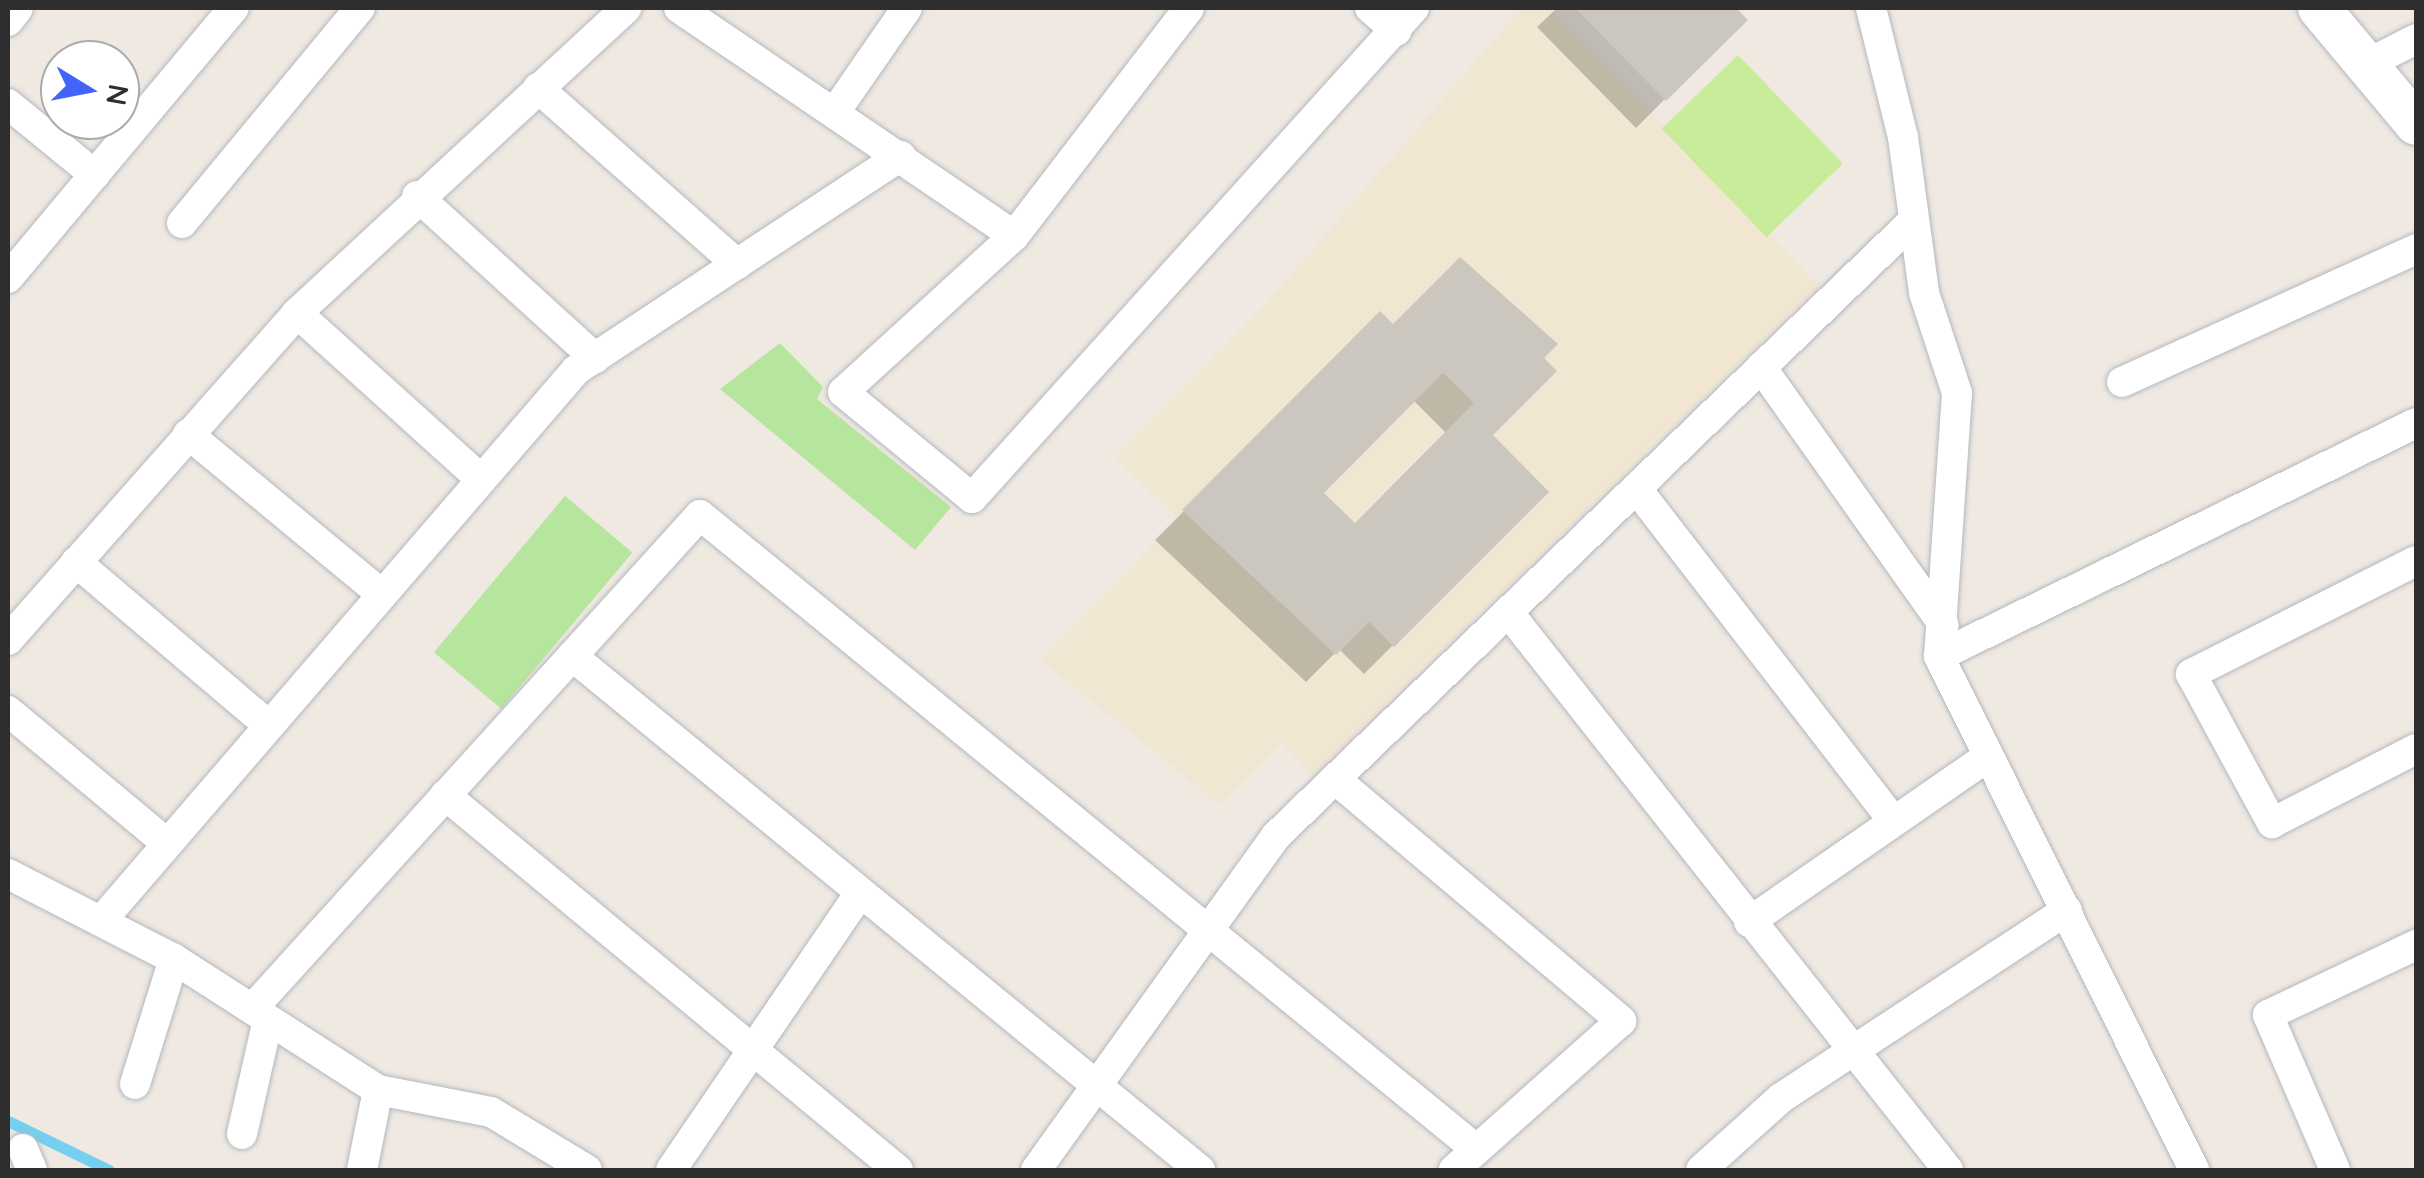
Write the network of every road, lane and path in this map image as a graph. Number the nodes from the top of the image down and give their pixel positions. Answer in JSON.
{"nodes":[{"id":1,"x":18,"y":8,"type":"edge"},
{"id":2,"x":234,"y":8,"type":"edge"},
{"id":3,"x":360,"y":8,"type":"edge"},
{"id":4,"x":626,"y":8,"type":"edge"},
{"id":5,"x":679,"y":8,"type":"edge"},
{"id":6,"x":907,"y":8,"type":"edge"},
{"id":7,"x":1189,"y":8,"type":"edge"},
{"id":8,"x":1370,"y":8,"type":"edge"},
{"id":9,"x":2319,"y":8,"type":"edge"},
{"id":10,"x":1880,"y":11,"type":"edge"},
{"id":11,"x":1405,"y":19,"type":"edge"},
{"id":12,"x":8,"y":20,"type":"edge"},
{"id":13,"x":2416,"y":38,"type":"edge"},
{"id":14,"x":2367,"y":64,"type":"junction"},
{"id":15,"x":538,"y":88,"type":"junction"},
{"id":16,"x":8,"y":104,"type":"edge"},
{"id":17,"x":835,"y":112,"type":"junction"},
{"id":18,"x":2416,"y":124,"type":"edge"},
{"id":19,"x":900,"y":156,"type":"junction"},
{"id":20,"x":95,"y":174,"type":"junction"},
{"id":21,"x":417,"y":196,"type":"junction"},
{"id":22,"x":1912,"y":222,"type":"junction"},
{"id":23,"x":182,"y":224,"type":"dead end"},
{"id":24,"x":1014,"y":236,"type":"junction"},
{"id":25,"x":2416,"y":249,"type":"edge"},
{"id":26,"x":737,"y":264,"type":"junction"},
{"id":27,"x":8,"y":278,"type":"edge"},
{"id":28,"x":297,"y":314,"type":"junction"},
{"id":29,"x":595,"y":358,"type":"junction"},
{"id":30,"x":1761,"y":367,"type":"junction"},
{"id":31,"x":2122,"y":382,"type":"dead end"},
{"id":32,"x":2416,"y":424,"type":"edge"},
{"id":33,"x":188,"y":434,"type":"junction"},
{"id":34,"x":481,"y":479,"type":"junction"},
{"id":35,"x":1636,"y":488,"type":"junction"},
{"id":36,"x":2416,"y":561,"type":"edge"},
{"id":37,"x":76,"y":562,"type":"junction"},
{"id":38,"x":380,"y":593,"type":"junction"},
{"id":39,"x":1508,"y":612,"type":"junction"},
{"id":40,"x":8,"y":640,"type":"edge"},
{"id":41,"x":1941,"y":641,"type":"junction"},
{"id":42,"x":572,"y":656,"type":"junction"},
{"id":43,"x":8,"y":711,"type":"edge"},
{"id":44,"x":266,"y":724,"type":"junction"},
{"id":45,"x":2416,"y":749,"type":"edge"},
{"id":46,"x":1987,"y":757,"type":"junction"},
{"id":47,"x":1335,"y":779,"type":"junction"},
{"id":48,"x":445,"y":795,"type":"junction"},
{"id":49,"x":1893,"y":821,"type":"junction"},
{"id":50,"x":164,"y":842,"type":"junction"},
{"id":51,"x":8,"y":874,"type":"edge"},
{"id":52,"x":858,"y":896,"type":"junction"},
{"id":53,"x":2067,"y":910,"type":"junction"},
{"id":54,"x":102,"y":920,"type":"junction"},
{"id":55,"x":1749,"y":922,"type":"junction"},
{"id":56,"x":1211,"y":928,"type":"junction"},
{"id":57,"x":2413,"y":956,"type":"edge"},
{"id":58,"x":174,"y":959,"type":"junction"},
{"id":59,"x":260,"y":1014,"type":"junction"},
{"id":60,"x":752,"y":1048,"type":"junction"},
{"id":61,"x":1851,"y":1053,"type":"junction"},
{"id":62,"x":135,"y":1084,"type":"dead end"},
{"id":63,"x":1098,"y":1084,"type":"junction"},
{"id":64,"x":378,"y":1090,"type":"junction"},
{"id":65,"x":242,"y":1134,"type":"dead end"},
{"id":66,"x":1465,"y":1160,"type":"edge"},
{"id":67,"x":1708,"y":1168,"type":"edge"},
{"id":68,"x":362,"y":1170,"type":"edge"},
{"id":69,"x":587,"y":1170,"type":"edge"},
{"id":70,"x":671,"y":1170,"type":"edge"},
{"id":71,"x":898,"y":1170,"type":"edge"},
{"id":72,"x":1036,"y":1170,"type":"edge"},
{"id":73,"x":1200,"y":1170,"type":"edge"},
{"id":74,"x":1948,"y":1170,"type":"edge"},
{"id":75,"x":2194,"y":1170,"type":"edge"},
{"id":76,"x":2335,"y":1170,"type":"edge"}],
"edges":[{"from":1,"to":12,"type":"street"},
{"from":2,"to":20,"type":"street"},
{"from":3,"to":23,"type":"street"},
{"from":4,"to":15,"type":"street"},
{"from":5,"to":17,"type":"street"},
{"from":6,"to":17,"type":"street"},
{"from":7,"to":24,"type":"street"},
{"from":8,"to":11,"type":"street"},
{"from":9,"to":14,"type":"street"},
{"from":10,"to":22,"type":"street"},
{"from":11,"to":24,"type":"street"},
{"from":13,"to":14,"type":"street"},
{"from":14,"to":18,"type":"street"},
{"from":15,"to":21,"type":"street"},
{"from":15,"to":26,"type":"street"},
{"from":16,"to":20,"type":"street"},
{"from":17,"to":19,"type":"street"},
{"from":19,"to":24,"type":"street"},
{"from":19,"to":26,"type":"street"},
{"from":20,"to":27,"type":"street"},
{"from":21,"to":28,"type":"street"},
{"from":21,"to":29,"type":"street"},
{"from":22,"to":30,"type":"street"},
{"from":22,"to":41,"type":"street"},
{"from":25,"to":31,"type":"street"},
{"from":26,"to":29,"type":"street"},
{"from":28,"to":33,"type":"street"},
{"from":28,"to":34,"type":"street"},
{"from":29,"to":34,"type":"street"},
{"from":30,"to":35,"type":"street"},
{"from":30,"to":41,"type":"street"},
{"from":32,"to":41,"type":"street"},
{"from":33,"to":37,"type":"street"},
{"from":33,"to":38,"type":"street"},
{"from":34,"to":38,"type":"street"},
{"from":35,"to":39,"type":"street"},
{"from":35,"to":49,"type":"street"},
{"from":36,"to":45,"type":"street"},
{"from":37,"to":40,"type":"street"},
{"from":37,"to":44,"type":"street"},
{"from":38,"to":44,"type":"street"},
{"from":39,"to":47,"type":"street"},
{"from":39,"to":55,"type":"street"},
{"from":41,"to":46,"type":"street"},
{"from":42,"to":48,"type":"street"},
{"from":42,"to":52,"type":"street"},
{"from":42,"to":56,"type":"street"},
{"from":43,"to":50,"type":"street"},
{"from":44,"to":50,"type":"street"},
{"from":46,"to":49,"type":"street"},
{"from":46,"to":53,"type":"street"},
{"from":47,"to":56,"type":"street"},
{"from":47,"to":66,"type":"street"},
{"from":48,"to":59,"type":"street"},
{"from":48,"to":60,"type":"street"},
{"from":49,"to":55,"type":"street"},
{"from":50,"to":54,"type":"street"},
{"from":51,"to":54,"type":"street"},
{"from":52,"to":60,"type":"street"},
{"from":52,"to":63,"type":"street"},
{"from":53,"to":61,"type":"street"},
{"from":53,"to":75,"type":"street"},
{"from":54,"to":58,"type":"street"},
{"from":55,"to":61,"type":"street"},
{"from":56,"to":63,"type":"street"},
{"from":56,"to":66,"type":"street"},
{"from":57,"to":76,"type":"street"},
{"from":58,"to":59,"type":"street"},
{"from":58,"to":62,"type":"street"},
{"from":59,"to":64,"type":"street"},
{"from":59,"to":65,"type":"street"},
{"from":60,"to":70,"type":"street"},
{"from":60,"to":71,"type":"street"},
{"from":61,"to":67,"type":"street"},
{"from":61,"to":74,"type":"street"},
{"from":63,"to":72,"type":"street"},
{"from":63,"to":73,"type":"street"},
{"from":64,"to":68,"type":"street"},
{"from":64,"to":69,"type":"street"}]}
